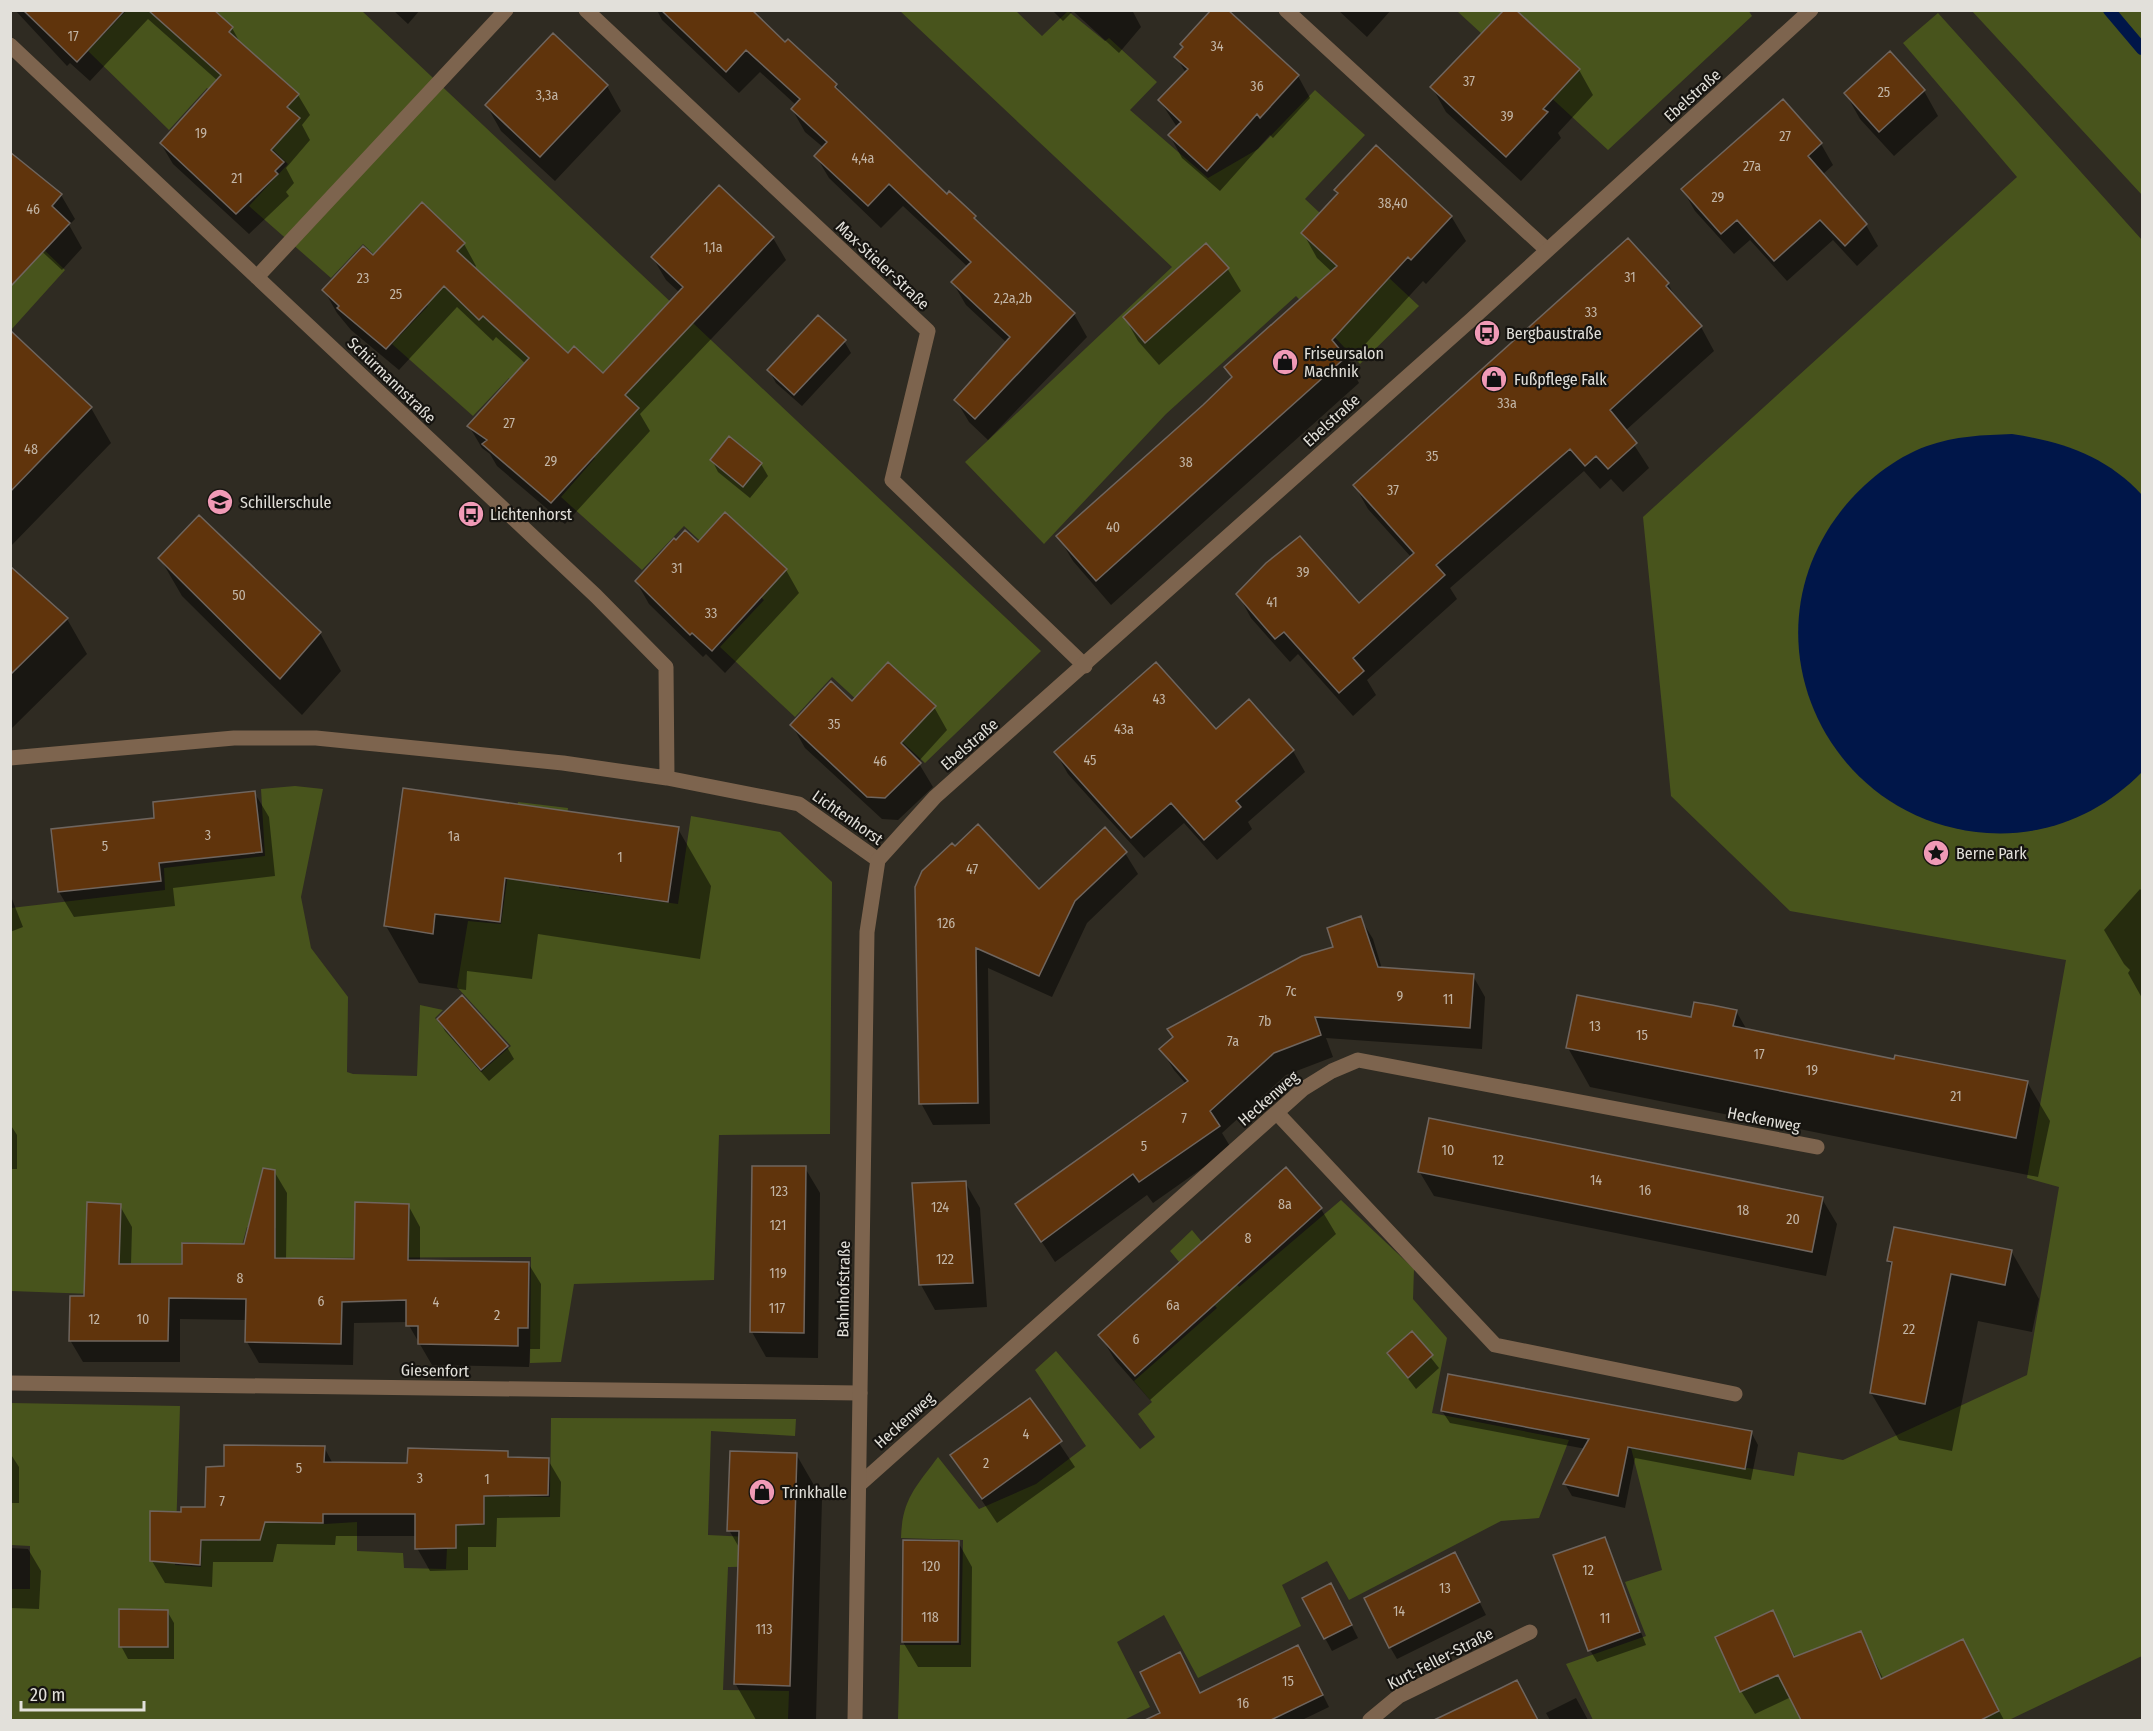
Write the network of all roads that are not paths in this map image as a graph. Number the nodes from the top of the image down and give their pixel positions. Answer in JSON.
{"nodes":[{"id":1,"x":506,"y":10,"type":"edge"},
{"id":2,"x":586,"y":10,"type":"edge"},
{"id":3,"x":1286,"y":10,"type":"edge"},
{"id":4,"x":1811,"y":10,"type":"edge"},
{"id":5,"x":10,"y":45,"type":"edge"},
{"id":6,"x":1547,"y":250,"type":"junction"},
{"id":7,"x":256,"y":278,"type":"junction"},
{"id":8,"x":1084,"y":666,"type":"junction"},
{"id":9,"x":10,"y":758,"type":"edge"},
{"id":10,"x":667,"y":778,"type":"junction"},
{"id":11,"x":878,"y":860,"type":"junction"},
{"id":12,"x":1277,"y":1113,"type":"junction"},
{"id":13,"x":1817,"y":1147,"type":"dead end"},
{"id":14,"x":10,"y":1383,"type":"edge"},
{"id":15,"x":860,"y":1393,"type":"junction"},
{"id":16,"x":1736,"y":1394,"type":"dead end"},
{"id":17,"x":860,"y":1484,"type":"junction"},
{"id":18,"x":1530,"y":1632,"type":"dead end"},
{"id":19,"x":855,"y":1720,"type":"edge"},
{"id":20,"x":1370,"y":1720,"type":"edge"}],
"edges":[{"from":1,"to":7,"type":"street"},
{"from":2,"to":8,"type":"street","name":"Max-Stieler-Straße"},
{"from":3,"to":6,"type":"street"},
{"from":4,"to":6,"type":"street","name":"Ebelstraße"},
{"from":5,"to":7,"type":"street","name":"Schürmannstraße"},
{"from":6,"to":8,"type":"street","name":"Ebelstraße"},
{"from":7,"to":10,"type":"street","name":"Schürmannstraße"},
{"from":8,"to":11,"type":"street","name":"Ebelstraße"},
{"from":9,"to":10,"type":"street","name":"Lichtenhorst"},
{"from":10,"to":11,"type":"street","name":"Lichtenhorst"},
{"from":11,"to":15,"type":"street","name":"Bahnhofstraße"},
{"from":12,"to":13,"type":"street","name":"Heckenweg"},
{"from":12,"to":16,"type":"street"},
{"from":12,"to":17,"type":"street","name":"Heckenweg"},
{"from":14,"to":15,"type":"street","name":"Giesenfort"},
{"from":15,"to":17,"type":"street","name":"Bahnhofstraße"},
{"from":17,"to":19,"type":"street","name":"Bahnhofstraße"},
{"from":18,"to":20,"type":"street","name":"Kurt-Feller-Straße"}]}
